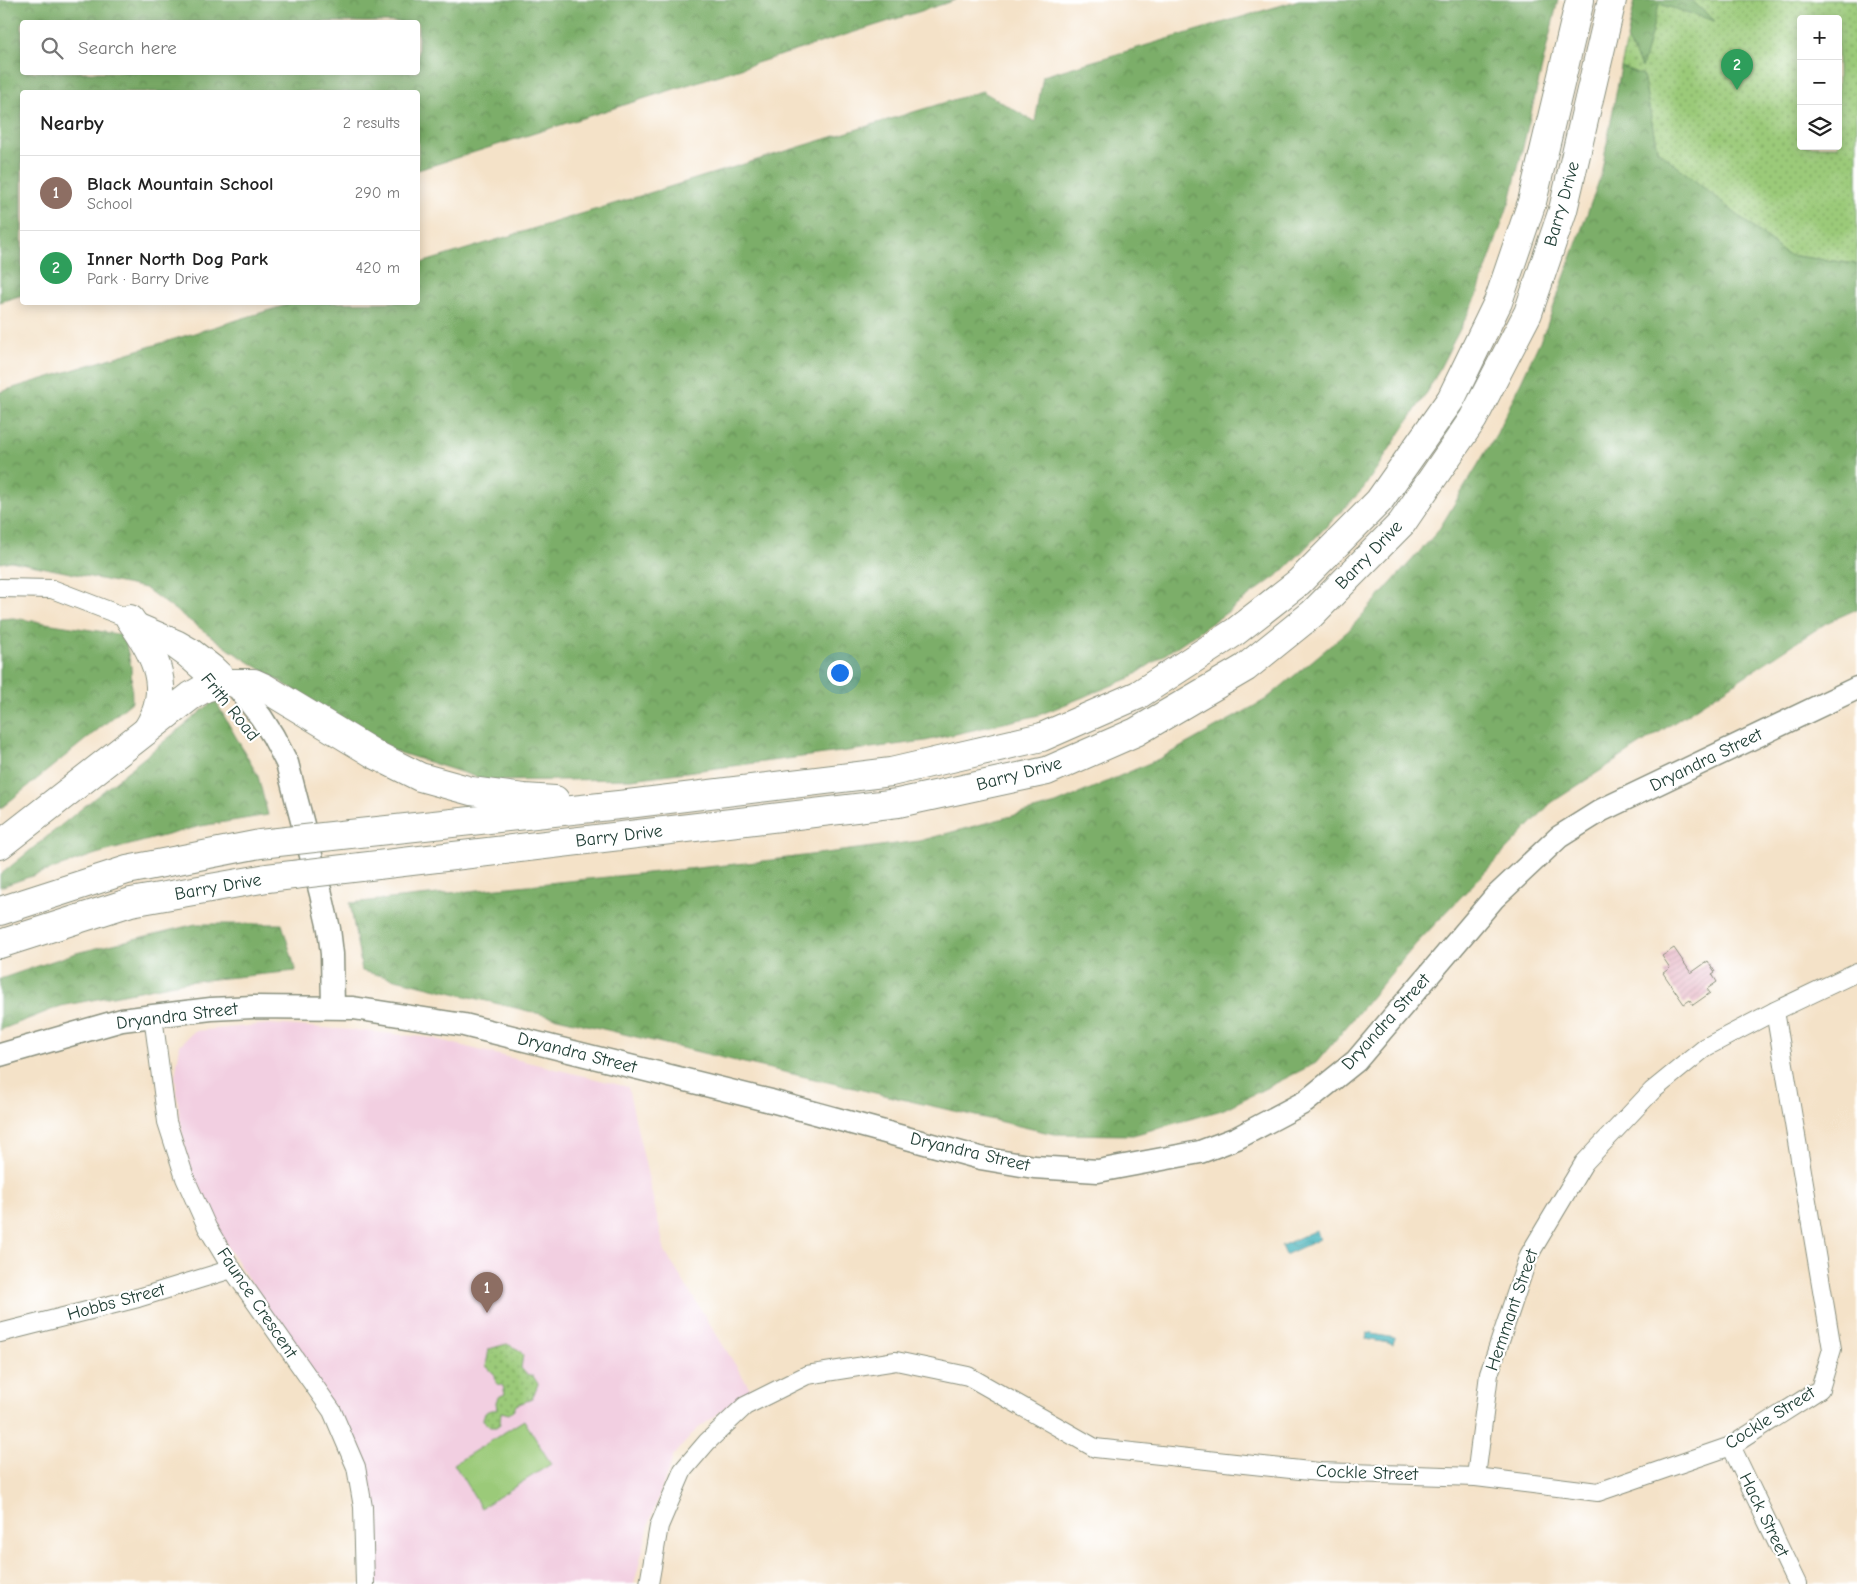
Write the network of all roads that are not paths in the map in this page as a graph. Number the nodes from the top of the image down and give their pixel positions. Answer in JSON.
{"nodes":[{"id":1,"x":1580,"y":0,"type":"edge"},
{"id":2,"x":1612,"y":0,"type":"edge"},
{"id":3,"x":0,"y":588,"type":"edge"},
{"id":4,"x":130,"y":619,"type":"junction"},
{"id":5,"x":225,"y":684,"type":"junction"},
{"id":6,"x":1857,"y":688,"type":"edge"},
{"id":7,"x":146,"y":731,"type":"junction"},
{"id":8,"x":628,"y":804,"type":"junction"},
{"id":9,"x":0,"y":845,"type":"edge"},
{"id":10,"x":0,"y":911,"type":"edge"},
{"id":11,"x":0,"y":944,"type":"edge"},
{"id":12,"x":1857,"y":972,"type":"edge"},
{"id":13,"x":333,"y":1007,"type":"junction"},
{"id":14,"x":1775,"y":1011,"type":"junction"},
{"id":15,"x":152,"y":1016,"type":"junction"},
{"id":16,"x":0,"y":1055,"type":"edge"},
{"id":17,"x":232,"y":1269,"type":"junction"},
{"id":18,"x":0,"y":1334,"type":"edge"},
{"id":19,"x":1731,"y":1446,"type":"junction"},
{"id":20,"x":1476,"y":1478,"type":"junction"},
{"id":21,"x":365,"y":1584,"type":"edge"},
{"id":22,"x":649,"y":1584,"type":"edge"},
{"id":23,"x":1798,"y":1584,"type":"edge"}],
"edges":[{"from":1,"to":8,"type":"main road","name":"Barry Drive"},
{"from":2,"to":11,"type":"main road","name":"Barry Drive","bridge":true},
{"from":3,"to":4,"type":"street","name":"Frith Road"},
{"from":4,"to":5,"type":"street","name":"Frith Road"},
{"from":4,"to":7,"type":"main road"},
{"from":5,"to":7,"type":"main road"},
{"from":5,"to":8,"type":"main road"},
{"from":5,"to":13,"type":"street","name":"Frith Road"},
{"from":6,"to":13,"type":"street","name":"Dryandra Street"},
{"from":7,"to":9,"type":"main road"},
{"from":8,"to":10,"type":"main road","name":"Barry Drive","bridge":true},
{"from":12,"to":14,"type":"street","name":"Hemmant Street"},
{"from":13,"to":15,"type":"street","name":"Dryandra Street"},
{"from":14,"to":19,"type":"street","name":"Cockle Street"},
{"from":14,"to":20,"type":"street","name":"Hemmant Street"},
{"from":15,"to":16,"type":"street","name":"Dryandra Street"},
{"from":15,"to":17,"type":"street","name":"Faunce Crescent"},
{"from":17,"to":18,"type":"street","name":"Hobbs Street"},
{"from":17,"to":21,"type":"street","name":"Faunce Crescent"},
{"from":19,"to":20,"type":"street","name":"Cockle Street"},
{"from":19,"to":23,"type":"street","name":"Hack Street"},
{"from":20,"to":22,"type":"street","name":"Cockle Street"}]}
